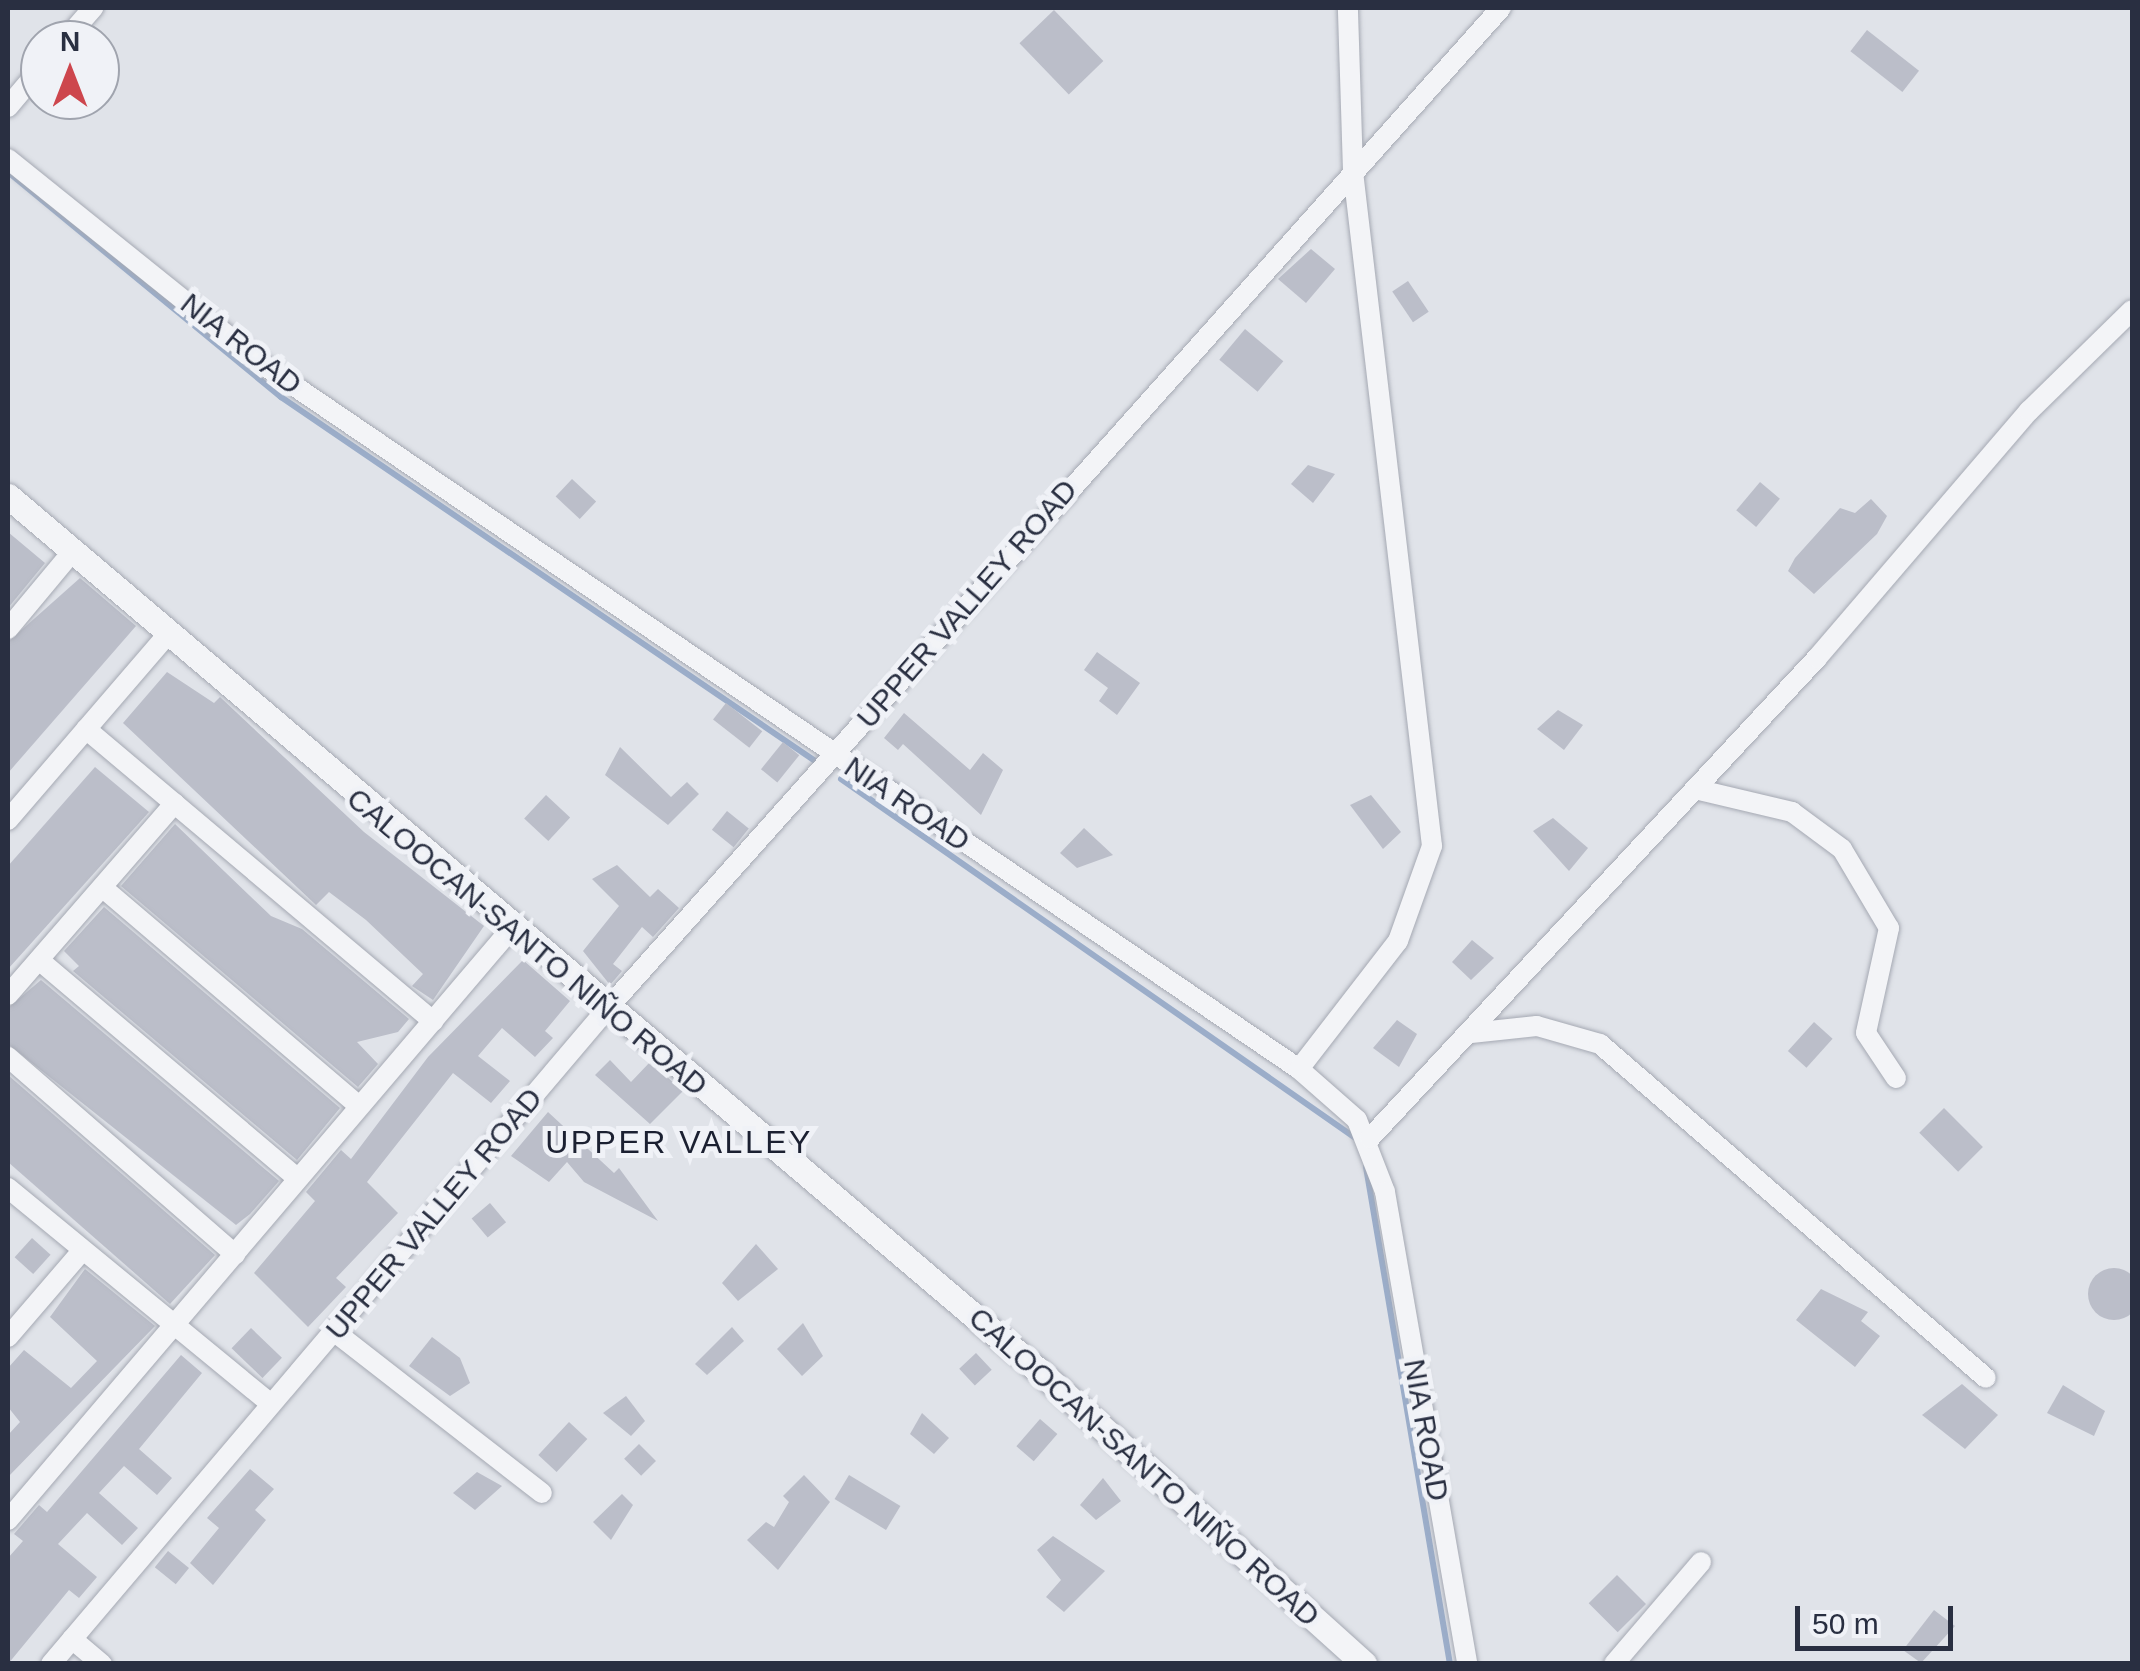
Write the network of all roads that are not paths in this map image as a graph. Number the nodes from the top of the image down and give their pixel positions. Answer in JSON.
{"nodes":[{"id":1,"x":1348,"y":8,"type":"edge"},
{"id":2,"x":1501,"y":8,"type":"edge"},
{"id":3,"x":8,"y":159,"type":"edge"},
{"id":4,"x":1353,"y":171,"type":"junction"},
{"id":5,"x":2132,"y":310,"type":"edge"},
{"id":6,"x":8,"y":496,"type":"edge"},
{"id":7,"x":73,"y":550,"type":"junction"},
{"id":8,"x":8,"y":628,"type":"edge"},
{"id":9,"x":169,"y":633,"type":"junction"},
{"id":10,"x":86,"y":729,"type":"junction"},
{"id":11,"x":834,"y":754,"type":"junction"},
{"id":12,"x":1695,"y":789,"type":"junction"},
{"id":13,"x":175,"y":803,"type":"junction"},
{"id":14,"x":8,"y":820,"type":"edge"},
{"id":15,"x":102,"y":888,"type":"junction"},
{"id":16,"x":511,"y":929,"type":"junction"},
{"id":17,"x":39,"y":960,"type":"junction"},
{"id":18,"x":8,"y":995,"type":"edge"},
{"id":19,"x":608,"y":1008,"type":"junction"},
{"id":20,"x":432,"y":1021,"type":"junction"},
{"id":21,"x":1471,"y":1032,"type":"junction"},
{"id":22,"x":8,"y":1056,"type":"edge"},
{"id":23,"x":1298,"y":1069,"type":"junction"},
{"id":24,"x":1896,"y":1078,"type":"dead end"},
{"id":25,"x":359,"y":1106,"type":"junction"},
{"id":26,"x":1370,"y":1138,"type":"junction"},
{"id":27,"x":297,"y":1178,"type":"junction"},
{"id":28,"x":8,"y":1188,"type":"edge"},
{"id":29,"x":82,"y":1251,"type":"junction"},
{"id":30,"x":235,"y":1254,"type":"junction"},
{"id":31,"x":174,"y":1326,"type":"junction"},
{"id":32,"x":335,"y":1332,"type":"junction"},
{"id":33,"x":8,"y":1337,"type":"edge"},
{"id":34,"x":1986,"y":1378,"type":"dead end"},
{"id":35,"x":270,"y":1404,"type":"junction"},
{"id":36,"x":542,"y":1493,"type":"dead end"},
{"id":37,"x":8,"y":1520,"type":"edge"},
{"id":38,"x":1701,"y":1562,"type":"dead end"},
{"id":39,"x":72,"y":1639,"type":"junction"},
{"id":40,"x":51,"y":1664,"type":"edge"},
{"id":41,"x":102,"y":1664,"type":"edge"},
{"id":42,"x":1364,"y":1664,"type":"edge"},
{"id":43,"x":1467,"y":1664,"type":"edge"},
{"id":44,"x":1614,"y":1664,"type":"edge"}],
"edges":[{"from":1,"to":4,"type":"street"},
{"from":2,"to":4,"type":"street","name":"UPPER VALLEY ROAD"},
{"from":3,"to":11,"type":"street","name":"NIA ROAD"},
{"from":4,"to":11,"type":"street","name":"UPPER VALLEY ROAD"},
{"from":4,"to":23,"type":"street"},
{"from":5,"to":12,"type":"street"},
{"from":6,"to":7,"type":"street","name":"CALOOCAN-SANTO NIÑO ROAD"},
{"from":7,"to":8,"type":"street"},
{"from":7,"to":9,"type":"street","name":"CALOOCAN-SANTO NIÑO ROAD"},
{"from":9,"to":10,"type":"street"},
{"from":9,"to":16,"type":"street","name":"CALOOCAN-SANTO NIÑO ROAD"},
{"from":10,"to":13,"type":"street"},
{"from":10,"to":14,"type":"street"},
{"from":11,"to":19,"type":"street","name":"UPPER VALLEY ROAD"},
{"from":11,"to":23,"type":"street","name":"NIA ROAD"},
{"from":12,"to":21,"type":"street"},
{"from":12,"to":24,"type":"street"},
{"from":13,"to":15,"type":"street"},
{"from":13,"to":20,"type":"street"},
{"from":15,"to":17,"type":"street"},
{"from":15,"to":25,"type":"street"},
{"from":16,"to":19,"type":"street","name":"CALOOCAN-SANTO NIÑO ROAD"},
{"from":16,"to":20,"type":"street"},
{"from":17,"to":18,"type":"street"},
{"from":17,"to":27,"type":"street"},
{"from":19,"to":32,"type":"street","name":"UPPER VALLEY ROAD"},
{"from":19,"to":42,"type":"street","name":"CALOOCAN-SANTO NIÑO ROAD"},
{"from":20,"to":25,"type":"street"},
{"from":21,"to":26,"type":"street"},
{"from":21,"to":34,"type":"street"},
{"from":22,"to":30,"type":"street"},
{"from":23,"to":26,"type":"street","name":"NIA ROAD"},
{"from":25,"to":27,"type":"street"},
{"from":26,"to":43,"type":"street","name":"NIA ROAD"},
{"from":27,"to":30,"type":"street"},
{"from":28,"to":29,"type":"street"},
{"from":29,"to":31,"type":"street"},
{"from":29,"to":33,"type":"street"},
{"from":30,"to":31,"type":"street"},
{"from":31,"to":35,"type":"street"},
{"from":31,"to":37,"type":"street"},
{"from":32,"to":35,"type":"street","name":"UPPER VALLEY ROAD"},
{"from":32,"to":36,"type":"street"},
{"from":35,"to":39,"type":"street","name":"UPPER VALLEY ROAD"},
{"from":38,"to":44,"type":"street"},
{"from":39,"to":40,"type":"street","name":"UPPER VALLEY ROAD"},
{"from":39,"to":41,"type":"street"}]}
